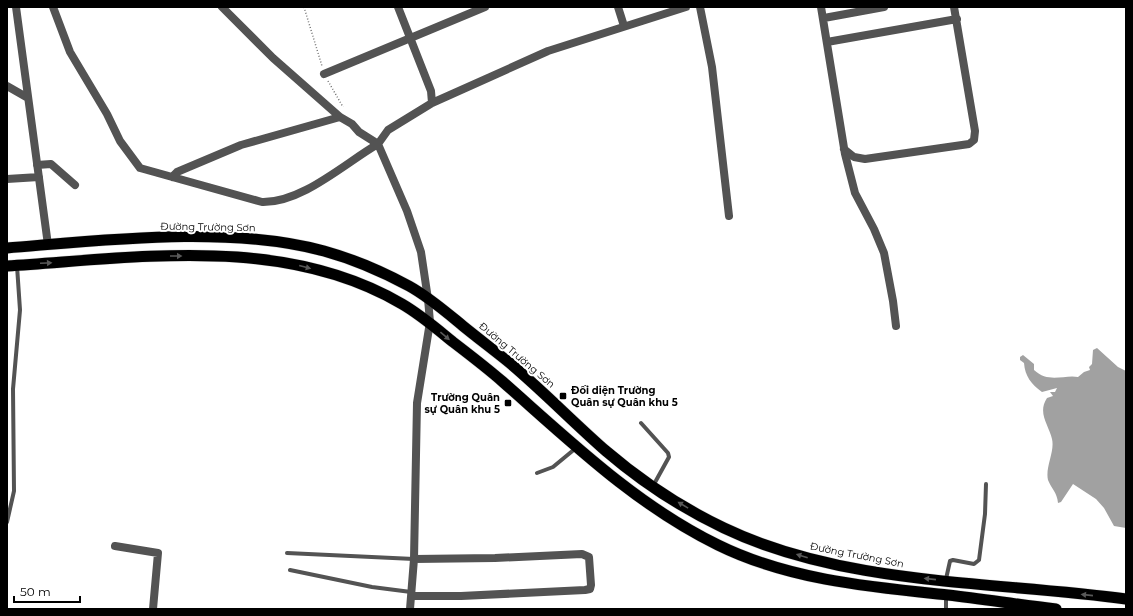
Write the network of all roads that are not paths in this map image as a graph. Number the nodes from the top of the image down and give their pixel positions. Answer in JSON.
{"nodes":[{"id":1,"x":16,"y":7,"type":"edge"},
{"id":2,"x":53,"y":7,"type":"edge"},
{"id":3,"x":222,"y":7,"type":"edge"},
{"id":4,"x":398,"y":7,"type":"edge"},
{"id":5,"x":486,"y":7,"type":"edge"},
{"id":6,"x":618,"y":7,"type":"edge"},
{"id":7,"x":686,"y":7,"type":"edge"},
{"id":8,"x":700,"y":7,"type":"edge"},
{"id":9,"x":821,"y":7,"type":"edge"},
{"id":10,"x":884,"y":7,"type":"edge"},
{"id":11,"x":954,"y":7,"type":"edge"},
{"id":12,"x":824,"y":18,"type":"junction"},
{"id":13,"x":957,"y":19,"type":"junction"},
{"id":14,"x":624,"y":26,"type":"junction"},
{"id":15,"x":409,"y":39,"type":"junction"},
{"id":16,"x":827,"y":42,"type":"junction"},
{"id":17,"x":324,"y":74,"type":"dead end"},
{"id":18,"x":7,"y":86,"type":"edge"},
{"id":19,"x":28,"y":98,"type":"junction"},
{"id":20,"x":432,"y":103,"type":"junction"},
{"id":21,"x":340,"y":117,"type":"junction"},
{"id":22,"x":378,"y":144,"type":"junction"},
{"id":23,"x":844,"y":149,"type":"junction"},
{"id":24,"x":37,"y":165,"type":"junction"},
{"id":25,"x":39,"y":177,"type":"junction"},
{"id":26,"x":172,"y":177,"type":"junction"},
{"id":27,"x":7,"y":179,"type":"edge"},
{"id":28,"x":75,"y":185,"type":"dead end"},
{"id":29,"x":729,"y":216,"type":"dead end"},
{"id":30,"x":48,"y":245,"type":"junction"},
{"id":31,"x":7,"y":248,"type":"edge"},
{"id":32,"x":12,"y":266,"type":"edge"},
{"id":33,"x":428,"y":299,"type":"junction"},
{"id":34,"x":430,"y":322,"type":"junction"},
{"id":35,"x":896,"y":326,"type":"dead end"},
{"id":36,"x":641,"y":423,"type":"dead end"},
{"id":37,"x":577,"y":448,"type":"junction"},
{"id":38,"x":537,"y":473,"type":"dead end"},
{"id":39,"x":986,"y":484,"type":"dead end"},
{"id":40,"x":653,"y":486,"type":"junction"},
{"id":41,"x":7,"y":522,"type":"edge"},
{"id":42,"x":115,"y":546,"type":"dead end"},
{"id":43,"x":287,"y":553,"type":"dead end"},
{"id":44,"x":414,"y":559,"type":"junction"},
{"id":45,"x":290,"y":570,"type":"dead end"},
{"id":46,"x":946,"y":581,"type":"junction"},
{"id":47,"x":412,"y":594,"type":"junction"},
{"id":48,"x":946,"y":595,"type":"junction"},
{"id":49,"x":1126,"y":599,"type":"edge"},
{"id":50,"x":152,"y":609,"type":"edge"},
{"id":51,"x":410,"y":609,"type":"edge"},
{"id":52,"x":946,"y":609,"type":"edge"},
{"id":53,"x":1056,"y":609,"type":"edge"}],
"edges":[{"from":1,"to":19,"type":"street"},
{"from":2,"to":26,"type":"street"},
{"from":3,"to":21,"type":"street"},
{"from":4,"to":15,"type":"street"},
{"from":5,"to":15,"type":"street"},
{"from":6,"to":14,"type":"street"},
{"from":7,"to":14,"type":"street"},
{"from":8,"to":29,"type":"street"},
{"from":9,"to":12,"type":"street"},
{"from":10,"to":12,"type":"street"},
{"from":11,"to":13,"type":"street"},
{"from":12,"to":16,"type":"street"},
{"from":13,"to":16,"type":"street"},
{"from":13,"to":23,"type":"street"},
{"from":14,"to":20,"type":"street"},
{"from":15,"to":17,"type":"street"},
{"from":15,"to":20,"type":"street"},
{"from":16,"to":23,"type":"street"},
{"from":18,"to":19,"type":"street"},
{"from":19,"to":24,"type":"street"},
{"from":20,"to":22,"type":"street"},
{"from":21,"to":22,"type":"street"},
{"from":21,"to":26,"type":"street"},
{"from":22,"to":26,"type":"street"},
{"from":22,"to":33,"type":"street"},
{"from":23,"to":35,"type":"street"},
{"from":24,"to":25,"type":"street"},
{"from":24,"to":28,"type":"street"},
{"from":25,"to":27,"type":"street"},
{"from":25,"to":30,"type":"street"},
{"from":30,"to":31,"type":"highway","name":"Đường Trường Sơn"},
{"from":30,"to":33,"type":"highway","name":"Đường Trường Sơn"},
{"from":32,"to":34,"type":"highway","one_way":true},
{"from":32,"to":41,"type":"lane"},
{"from":33,"to":34,"type":"street"},
{"from":33,"to":40,"type":"highway","name":"Đường Trường Sơn"},
{"from":34,"to":37,"type":"highway","one_way":true},
{"from":34,"to":44,"type":"street"},
{"from":36,"to":40,"type":"lane"},
{"from":37,"to":38,"type":"lane"},
{"from":37,"to":48,"type":"highway"},
{"from":39,"to":46,"type":"lane"},
{"from":46,"to":40,"type":"highway","name":"Đường Trường Sơn","one_way":true},
{"from":42,"to":50,"type":"street"},
{"from":43,"to":44,"type":"lane"},
{"from":44,"to":47,"type":"street"},
{"from":44,"to":47,"type":"street"},
{"from":45,"to":47,"type":"lane"},
{"from":49,"to":46,"type":"highway","name":"Đường Trường Sơn","one_way":true},
{"from":47,"to":51,"type":"street"},
{"from":48,"to":52,"type":"lane"},
{"from":48,"to":53,"type":"highway"}]}
